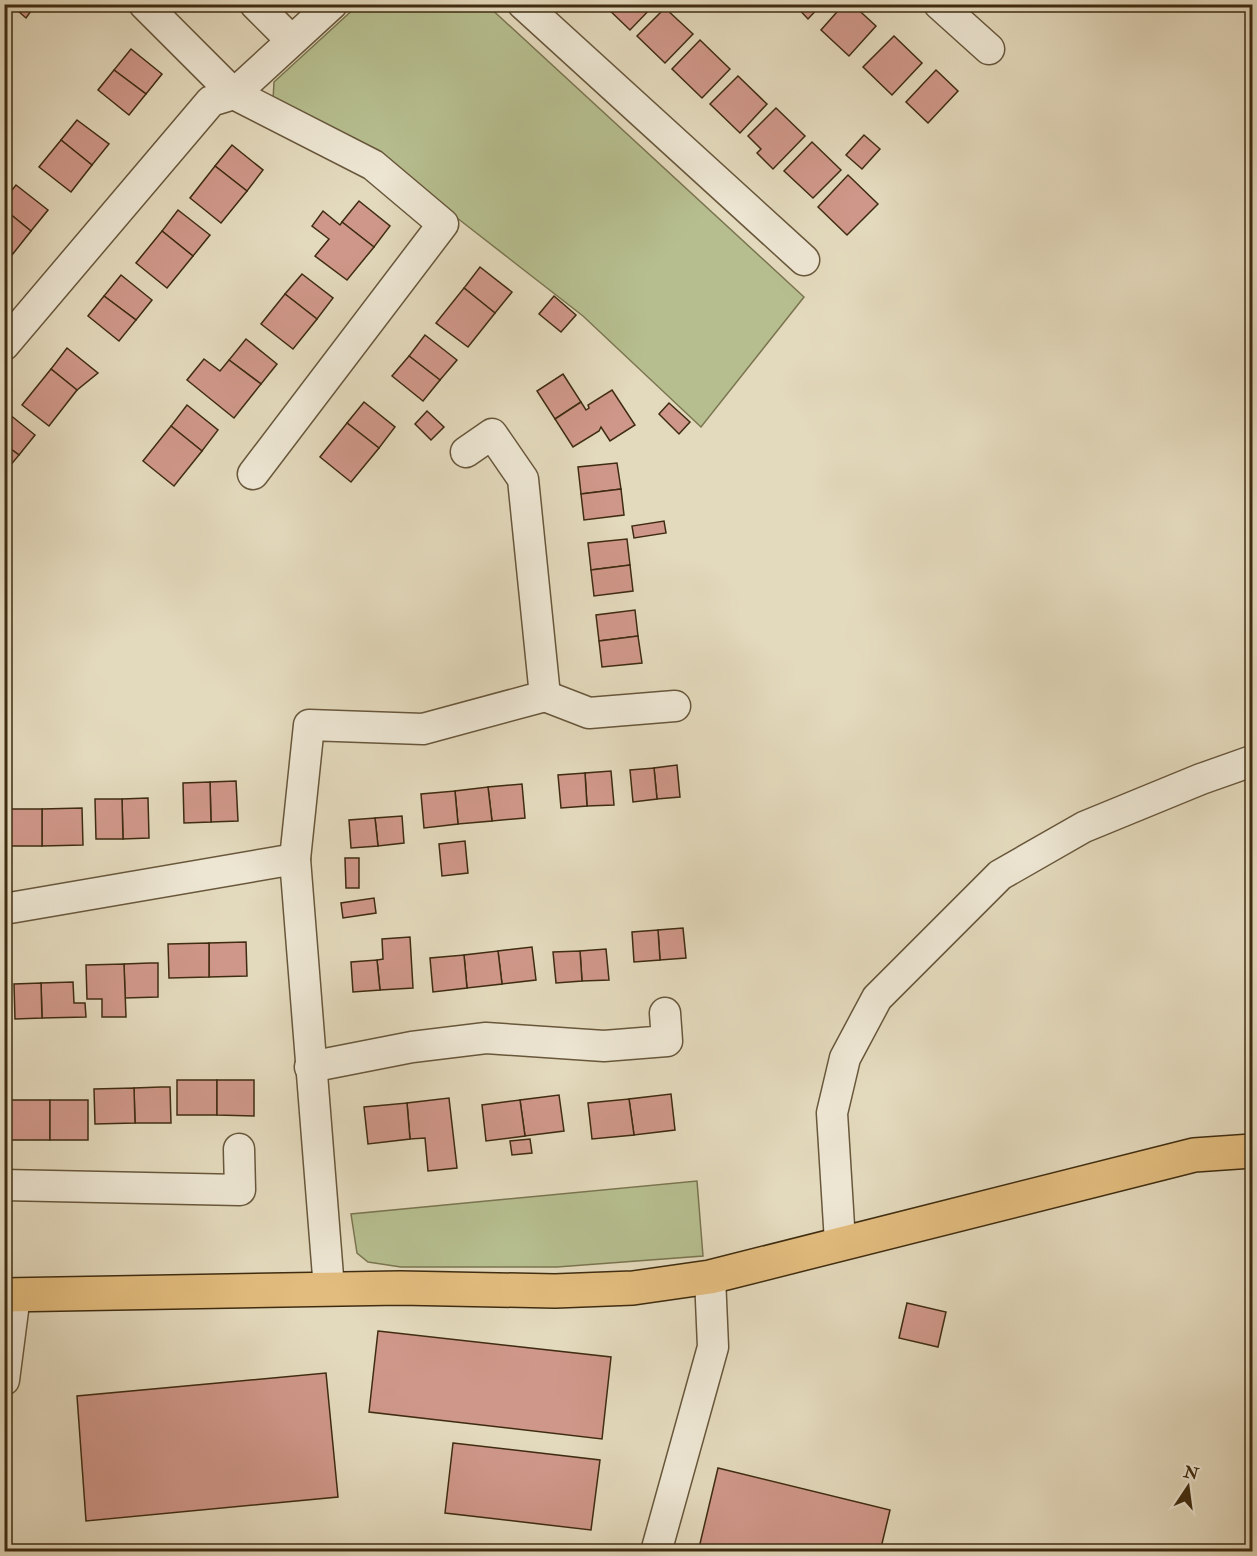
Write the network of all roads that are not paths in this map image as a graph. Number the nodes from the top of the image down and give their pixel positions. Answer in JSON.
{"nodes":[{"id":1,"x":144,"y":4,"type":"edge"},
{"id":2,"x":255,"y":4,"type":"edge"},
{"id":3,"x":332,"y":4,"type":"edge"},
{"id":4,"x":523,"y":4,"type":"edge"},
{"id":5,"x":939,"y":4,"type":"edge"},
{"id":6,"x":291,"y":40,"type":"junction"},
{"id":7,"x":989,"y":49,"type":"dead end"},
{"id":8,"x":234,"y":94,"type":"junction"},
{"id":9,"x":804,"y":260,"type":"dead end"},
{"id":10,"x":4,"y":345,"type":"edge"},
{"id":11,"x":466,"y":452,"type":"dead end"},
{"id":12,"x":253,"y":474,"type":"dead end"},
{"id":13,"x":545,"y":696,"type":"junction"},
{"id":14,"x":675,"y":706,"type":"dead end"},
{"id":15,"x":1252,"y":761,"type":"edge"},
{"id":16,"x":295,"y":860,"type":"junction"},
{"id":17,"x":4,"y":909,"type":"edge"},
{"id":18,"x":665,"y":1013,"type":"dead end"},
{"id":19,"x":310,"y":1067,"type":"junction"},
{"id":20,"x":239,"y":1149,"type":"dead end"},
{"id":21,"x":1252,"y":1151,"type":"edge"},
{"id":22,"x":4,"y":1185,"type":"edge"},
{"id":23,"x":840,"y":1242,"type":"junction"},
{"id":24,"x":710,"y":1277,"type":"junction"},
{"id":25,"x":329,"y":1289,"type":"junction"},
{"id":26,"x":10,"y":1295,"type":"edge"},
{"id":27,"x":4,"y":1380,"type":"edge"},
{"id":28,"x":656,"y":1551,"type":"edge"}],
"edges":[{"from":1,"to":8,"type":"street"},
{"from":2,"to":6,"type":"street"},
{"from":3,"to":6,"type":"street"},
{"from":4,"to":9,"type":"street"},
{"from":5,"to":7,"type":"street"},
{"from":6,"to":8,"type":"street"},
{"from":8,"to":10,"type":"street"},
{"from":8,"to":12,"type":"street"},
{"from":11,"to":13,"type":"street"},
{"from":13,"to":14,"type":"street"},
{"from":13,"to":16,"type":"street"},
{"from":15,"to":23,"type":"street"},
{"from":16,"to":17,"type":"street"},
{"from":16,"to":19,"type":"street"},
{"from":18,"to":19,"type":"street"},
{"from":19,"to":25,"type":"street"},
{"from":20,"to":22,"type":"street"},
{"from":21,"to":23,"type":"main road"},
{"from":23,"to":24,"type":"main road"},
{"from":24,"to":25,"type":"main road"},
{"from":24,"to":28,"type":"street"},
{"from":25,"to":26,"type":"main road"},
{"from":26,"to":27,"type":"street"}]}
